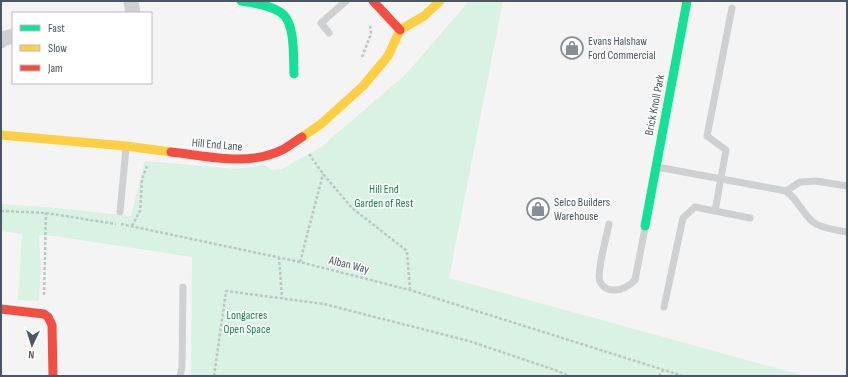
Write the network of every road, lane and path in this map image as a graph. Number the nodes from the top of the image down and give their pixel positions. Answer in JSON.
{"nodes":[{"id":1,"x":131,"y":1,"type":"edge"},
{"id":2,"x":241,"y":1,"type":"edge"},
{"id":3,"x":346,"y":1,"type":"edge"},
{"id":4,"x":373,"y":1,"type":"edge"},
{"id":5,"x":440,"y":1,"type":"edge"},
{"id":6,"x":687,"y":1,"type":"edge"},
{"id":7,"x":732,"y":8,"type":"dead end"},
{"id":8,"x":133,"y":12,"type":"edge"},
{"id":9,"x":400,"y":30,"type":"junction"},
{"id":10,"x":329,"y":33,"type":"dead end"},
{"id":11,"x":12,"y":36,"type":"edge"},
{"id":12,"x":1,"y":42,"type":"edge"},
{"id":13,"x":294,"y":74,"type":"dead end"},
{"id":14,"x":1,"y":135,"type":"edge"},
{"id":15,"x":298,"y":139,"type":"junction"},
{"id":16,"x":126,"y":146,"type":"junction"},
{"id":17,"x":149,"y":160,"type":"dead end"},
{"id":18,"x":655,"y":167,"type":"junction"},
{"id":19,"x":323,"y":174,"type":"junction"},
{"id":20,"x":721,"y":179,"type":"junction"},
{"id":21,"x":847,"y":186,"type":"edge"},
{"id":22,"x":786,"y":191,"type":"junction"},
{"id":23,"x":1,"y":211,"type":"edge"},
{"id":24,"x":715,"y":211,"type":"junction"},
{"id":25,"x":120,"y":212,"type":"dead end"},
{"id":26,"x":46,"y":213,"type":"junction"},
{"id":27,"x":750,"y":218,"type":"dead end"},
{"id":28,"x":609,"y":224,"type":"dead end"},
{"id":29,"x":132,"y":226,"type":"junction"},
{"id":30,"x":646,"y":226,"type":"joint"},
{"id":31,"x":847,"y":232,"type":"edge"},
{"id":32,"x":279,"y":257,"type":"junction"},
{"id":33,"x":300,"y":262,"type":"junction"},
{"id":34,"x":183,"y":287,"type":"dead end"},
{"id":35,"x":410,"y":290,"type":"junction"},
{"id":36,"x":282,"y":298,"type":"junction"},
{"id":37,"x":664,"y":307,"type":"dead end"},
{"id":38,"x":1,"y":309,"type":"edge"},
{"id":39,"x":44,"y":314,"type":"junction"},
{"id":40,"x":662,"y":370,"type":"junction"},
{"id":41,"x":53,"y":376,"type":"edge"},
{"id":42,"x":180,"y":376,"type":"edge"},
{"id":43,"x":214,"y":376,"type":"edge"},
{"id":44,"x":569,"y":376,"type":"edge"},
{"id":45,"x":660,"y":376,"type":"edge"},
{"id":46,"x":683,"y":376,"type":"edge"}],
"edges":[{"from":1,"to":8,"type":"street"},
{"from":2,"to":13,"type":"street"},
{"from":3,"to":10,"type":"lane"},
{"from":4,"to":9,"type":"street"},
{"from":5,"to":9,"type":"street"},
{"from":6,"to":18,"type":"street","name":"Brick Knoll Park"},
{"from":7,"to":20,"type":"lane"},
{"from":9,"to":15,"type":"street","name":"Hill End Lane"},
{"from":11,"to":12,"type":"street"},
{"from":14,"to":16,"type":"street","name":"Hill End Lane"},
{"from":15,"to":16,"type":"street","name":"Hill End Lane"},
{"from":15,"to":19,"type":"path"},
{"from":16,"to":25,"type":"lane"},
{"from":17,"to":29,"type":"path"},
{"from":18,"to":20,"type":"lane"},
{"from":18,"to":30,"type":"street","name":"Brick Knoll Park"},
{"from":19,"to":33,"type":"path"},
{"from":19,"to":35,"type":"path"},
{"from":20,"to":22,"type":"lane"},
{"from":20,"to":24,"type":"lane"},
{"from":21,"to":22,"type":"lane"},
{"from":22,"to":31,"type":"lane"},
{"from":23,"to":26,"type":"path","name":"Alban Way"},
{"from":24,"to":27,"type":"lane"},
{"from":24,"to":37,"type":"lane"},
{"from":26,"to":29,"type":"path","name":"Alban Way"},
{"from":26,"to":39,"type":"path"},
{"from":28,"to":30,"type":"lane"},
{"from":29,"to":32,"type":"path","name":"Alban Way"},
{"from":32,"to":33,"type":"path","name":"Alban Way"},
{"from":32,"to":36,"type":"path"},
{"from":33,"to":35,"type":"path","name":"Alban Way"},
{"from":34,"to":42,"type":"lane"},
{"from":35,"to":40,"type":"path","name":"Alban Way"},
{"from":36,"to":43,"type":"path"},
{"from":36,"to":44,"type":"path"},
{"from":38,"to":39,"type":"street"},
{"from":39,"to":41,"type":"street"},
{"from":40,"to":45,"type":"path"},
{"from":40,"to":46,"type":"path","name":"Alban Way"}]}
